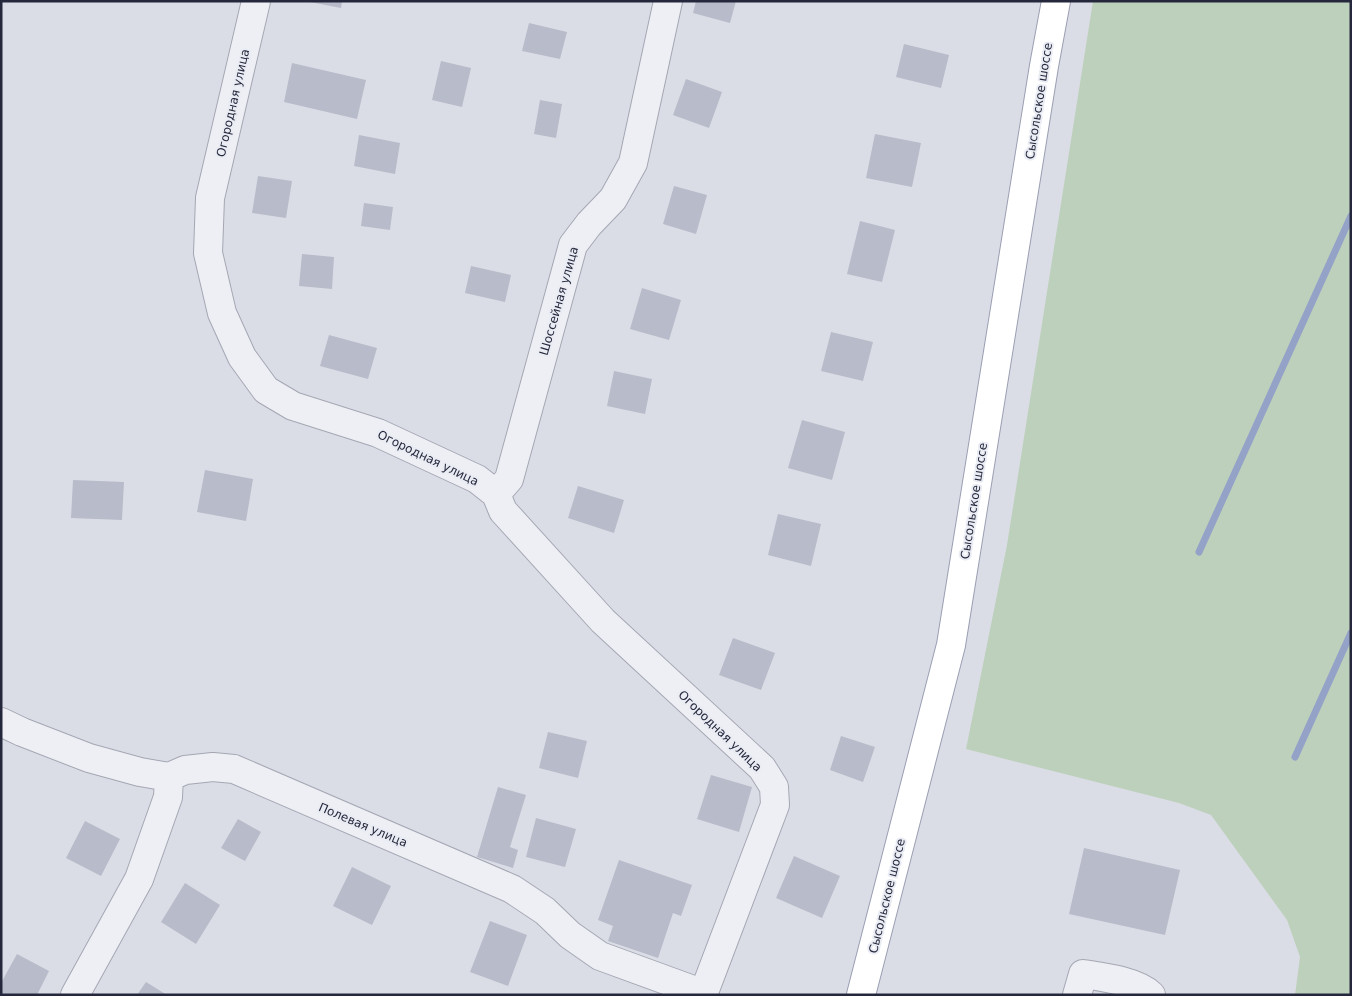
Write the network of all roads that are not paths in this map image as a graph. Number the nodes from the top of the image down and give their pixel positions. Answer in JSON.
{"nodes":[{"id":1,"x":256,"y":1,"type":"edge"},
{"id":2,"x":668,"y":1,"type":"edge"},
{"id":3,"x":1056,"y":1,"type":"edge"},
{"id":4,"x":496,"y":494,"type":"junction"},
{"id":5,"x":1,"y":722,"type":"edge"},
{"id":6,"x":169,"y":777,"type":"junction"},
{"id":7,"x":704,"y":994,"type":"edge"},
{"id":8,"x":75,"y":995,"type":"edge"},
{"id":9,"x":861,"y":995,"type":"edge"},
{"id":10,"x":1077,"y":995,"type":"edge"},
{"id":11,"x":1151,"y":995,"type":"edge"}],
"edges":[{"from":1,"to":4,"type":"street","name":"Огородная улица"},
{"from":2,"to":4,"type":"street","name":"Шоссейная улица"},
{"from":3,"to":9,"type":"main road","name":"Сысольское шоссе"},
{"from":4,"to":7,"type":"street","name":"Огородная улица"},
{"from":5,"to":6,"type":"street","name":"Полевая улица"},
{"from":6,"to":7,"type":"street","name":"Полевая улица"},
{"from":6,"to":8,"type":"street"},
{"from":10,"to":11,"type":"street"}]}
